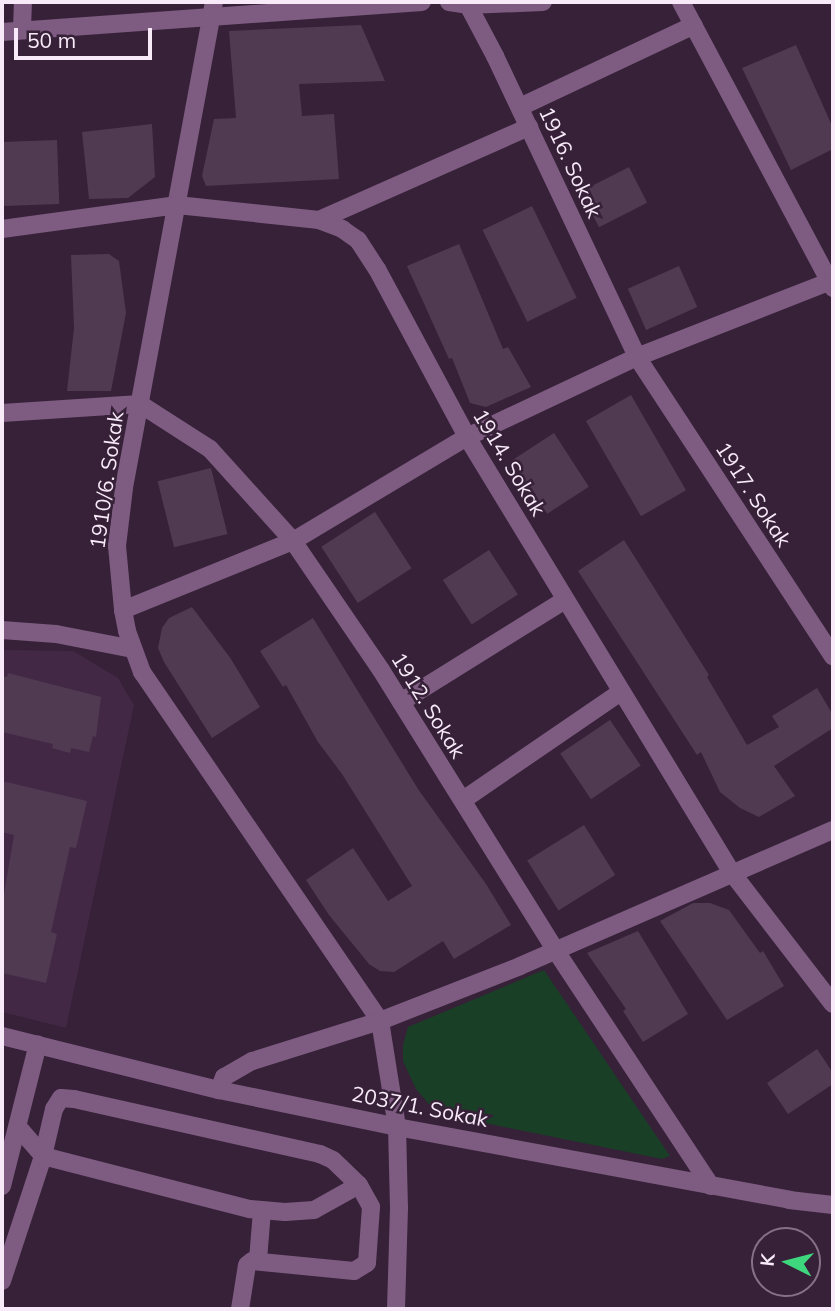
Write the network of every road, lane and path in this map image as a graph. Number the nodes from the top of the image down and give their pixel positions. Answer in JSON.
{"nodes":[{"id":1,"x":23,"y":2,"type":"edge"},
{"id":2,"x":422,"y":2,"type":"edge"},
{"id":3,"x":449,"y":2,"type":"edge"},
{"id":4,"x":543,"y":2,"type":"edge"},
{"id":5,"x":681,"y":2,"type":"edge"},
{"id":6,"x":468,"y":5,"type":"junction"},
{"id":7,"x":212,"y":10,"type":"edge"},
{"id":8,"x":694,"y":26,"type":"junction"},
{"id":9,"x":22,"y":29,"type":"junction"},
{"id":10,"x":2,"y":32,"type":"edge"},
{"id":11,"x":520,"y":107,"type":"junction"},
{"id":12,"x":529,"y":127,"type":"junction"},
{"id":13,"x":177,"y":205,"type":"junction"},
{"id":14,"x":318,"y":220,"type":"junction"},
{"id":15,"x":2,"y":229,"type":"edge"},
{"id":16,"x":832,"y":283,"type":"edge"},
{"id":17,"x":637,"y":357,"type":"junction"},
{"id":18,"x":140,"y":404,"type":"junction"},
{"id":19,"x":2,"y":413,"type":"edge"},
{"id":20,"x":467,"y":437,"type":"junction"},
{"id":21,"x":293,"y":541,"type":"junction"},
{"id":22,"x":565,"y":600,"type":"junction"},
{"id":23,"x":123,"y":610,"type":"junction"},
{"id":24,"x":2,"y":630,"type":"edge"},
{"id":25,"x":133,"y":649,"type":"junction"},
{"id":26,"x":833,"y":656,"type":"edge"},
{"id":27,"x":621,"y":692,"type":"junction"},
{"id":28,"x":401,"y":702,"type":"junction"},
{"id":29,"x":463,"y":800,"type":"junction"},
{"id":30,"x":833,"y":830,"type":"edge"},
{"id":31,"x":732,"y":873,"type":"junction"},
{"id":32,"x":554,"y":948,"type":"junction"},
{"id":33,"x":833,"y":1004,"type":"edge"},
{"id":34,"x":380,"y":1021,"type":"junction"},
{"id":35,"x":2,"y":1036,"type":"edge"},
{"id":36,"x":38,"y":1044,"type":"junction"},
{"id":37,"x":219,"y":1090,"type":"junction"},
{"id":38,"x":397,"y":1127,"type":"junction"},
{"id":39,"x":18,"y":1128,"type":"junction"},
{"id":40,"x":43,"y":1156,"type":"junction"},
{"id":41,"x":2,"y":1185,"type":"edge"},
{"id":42,"x":359,"y":1185,"type":"junction"},
{"id":43,"x":710,"y":1186,"type":"junction"},
{"id":44,"x":833,"y":1205,"type":"edge"},
{"id":45,"x":262,"y":1210,"type":"junction"},
{"id":46,"x":258,"y":1261,"type":"junction"},
{"id":47,"x":2,"y":1281,"type":"edge"},
{"id":48,"x":240,"y":1309,"type":"edge"},
{"id":49,"x":396,"y":1309,"type":"edge"}],
"edges":[{"from":1,"to":9,"type":"street"},
{"from":2,"to":7,"type":"street"},
{"from":3,"to":6,"type":"street"},
{"from":4,"to":6,"type":"street"},
{"from":5,"to":8,"type":"street"},
{"from":6,"to":11,"type":"street","name":"1916. Sokak"},
{"from":7,"to":9,"type":"street"},
{"from":7,"to":13,"type":"street","name":"1910/6. Sokak"},
{"from":8,"to":11,"type":"street"},
{"from":8,"to":16,"type":"street"},
{"from":9,"to":10,"type":"street"},
{"from":11,"to":12,"type":"street","name":"1916. Sokak"},
{"from":12,"to":14,"type":"street"},
{"from":12,"to":17,"type":"street","name":"1916. Sokak"},
{"from":13,"to":14,"type":"street","name":"1914. Sokak"},
{"from":13,"to":15,"type":"street","name":"1914. Sokak"},
{"from":13,"to":18,"type":"street","name":"1910/6. Sokak"},
{"from":14,"to":20,"type":"street","name":"1914. Sokak"},
{"from":16,"to":17,"type":"street"},
{"from":17,"to":20,"type":"street"},
{"from":17,"to":26,"type":"street","name":"1917. Sokak"},
{"from":18,"to":19,"type":"street"},
{"from":18,"to":21,"type":"street","name":"1912. Sokak"},
{"from":18,"to":23,"type":"street","name":"1910/6. Sokak"},
{"from":20,"to":21,"type":"street"},
{"from":20,"to":22,"type":"street","name":"1914. Sokak"},
{"from":21,"to":23,"type":"street"},
{"from":21,"to":28,"type":"street","name":"1912. Sokak"},
{"from":22,"to":27,"type":"street","name":"1914. Sokak"},
{"from":22,"to":28,"type":"street"},
{"from":23,"to":25,"type":"street","name":"1910/6. Sokak"},
{"from":24,"to":25,"type":"street"},
{"from":25,"to":34,"type":"street","name":"1910/6. Sokak"},
{"from":27,"to":29,"type":"street"},
{"from":27,"to":31,"type":"street","name":"1914. Sokak"},
{"from":28,"to":29,"type":"street","name":"1912. Sokak"},
{"from":29,"to":32,"type":"street","name":"1912. Sokak"},
{"from":30,"to":31,"type":"street"},
{"from":31,"to":32,"type":"street"},
{"from":31,"to":33,"type":"street","name":"1914. Sokak"},
{"from":32,"to":34,"type":"street"},
{"from":32,"to":43,"type":"street","name":"1912. Sokak"},
{"from":34,"to":37,"type":"street"},
{"from":34,"to":38,"type":"street"},
{"from":35,"to":36,"type":"street","name":"2037/1. Sokak"},
{"from":36,"to":37,"type":"street","name":"2037/1. Sokak"},
{"from":36,"to":39,"type":"street"},
{"from":37,"to":38,"type":"street","name":"2037/1. Sokak"},
{"from":38,"to":43,"type":"street","name":"2037/1. Sokak"},
{"from":38,"to":49,"type":"street"},
{"from":39,"to":40,"type":"street"},
{"from":39,"to":41,"type":"street"},
{"from":40,"to":42,"type":"street"},
{"from":40,"to":45,"type":"street"},
{"from":40,"to":47,"type":"street"},
{"from":42,"to":45,"type":"street"},
{"from":42,"to":46,"type":"street"},
{"from":43,"to":44,"type":"street","name":"2037/1. Sokak"},
{"from":45,"to":46,"type":"street"},
{"from":46,"to":48,"type":"street"}]}
